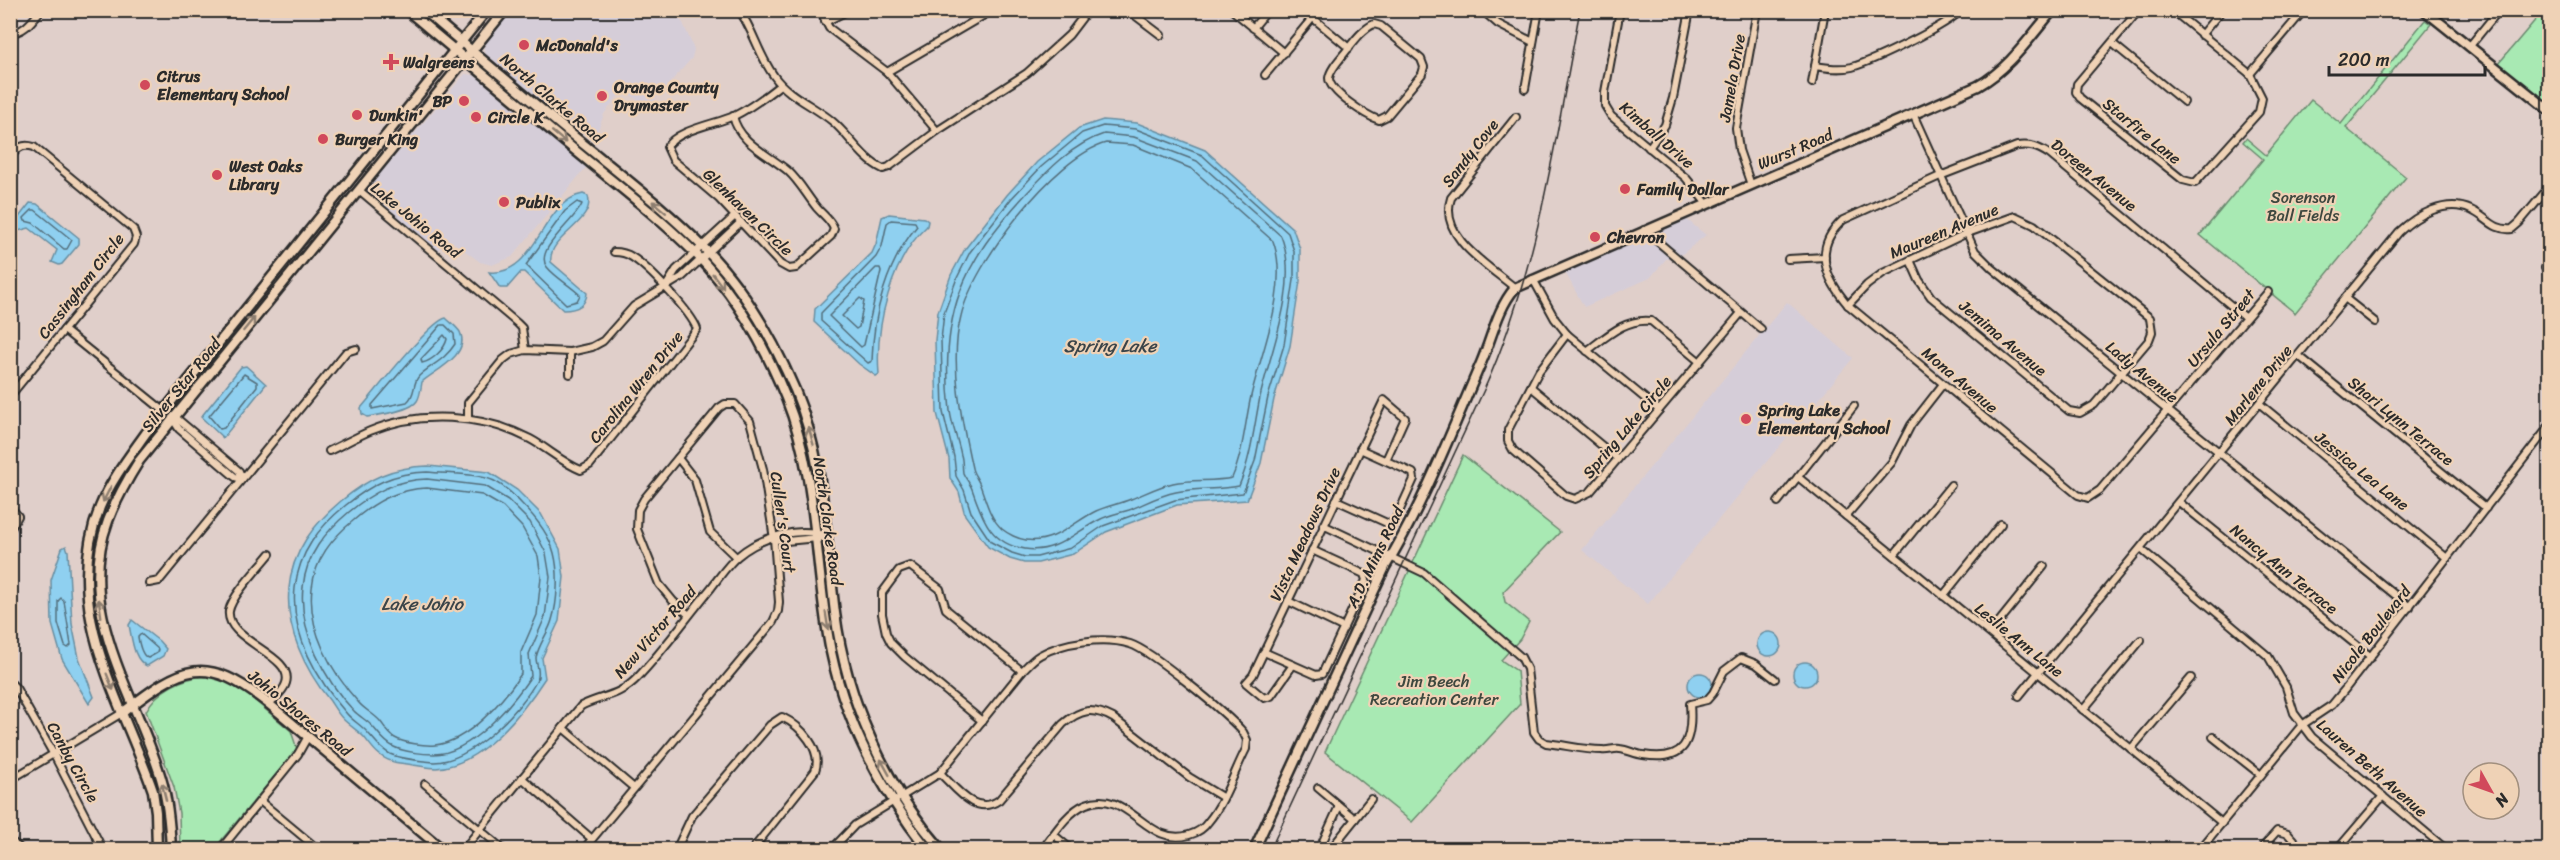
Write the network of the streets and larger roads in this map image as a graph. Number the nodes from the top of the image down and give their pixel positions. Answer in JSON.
{"nodes":[{"id":1,"x":41,"y":10,"type":"edge"},
{"id":2,"x":407,"y":10,"type":"edge"},
{"id":3,"x":424,"y":10,"type":"edge"},
{"id":4,"x":487,"y":10,"type":"edge"},
{"id":5,"x":505,"y":10,"type":"edge"},
{"id":6,"x":739,"y":10,"type":"edge"},
{"id":7,"x":820,"y":10,"type":"edge"},
{"id":8,"x":849,"y":10,"type":"edge"},
{"id":9,"x":993,"y":10,"type":"edge"},
{"id":10,"x":1088,"y":10,"type":"edge"},
{"id":11,"x":1128,"y":10,"type":"edge"},
{"id":12,"x":1232,"y":10,"type":"edge"},
{"id":13,"x":1268,"y":10,"type":"edge"},
{"id":14,"x":1319,"y":10,"type":"edge"},
{"id":15,"x":1482,"y":10,"type":"edge"},
{"id":16,"x":1539,"y":10,"type":"edge"},
{"id":17,"x":1620,"y":10,"type":"edge"},
{"id":18,"x":1690,"y":10,"type":"edge"},
{"id":19,"x":1757,"y":10,"type":"edge"},
{"id":20,"x":1825,"y":10,"type":"edge"},
{"id":21,"x":1961,"y":10,"type":"edge"},
{"id":22,"x":2053,"y":10,"type":"edge"},
{"id":23,"x":2139,"y":10,"type":"edge"},
{"id":24,"x":2172,"y":10,"type":"edge"},
{"id":25,"x":2222,"y":10,"type":"edge"},
{"id":26,"x":2304,"y":10,"type":"edge"},
{"id":27,"x":2424,"y":10,"type":"edge"},
{"id":28,"x":2499,"y":10,"type":"edge"},
{"id":29,"x":1313,"y":18,"type":"junction"},
{"id":30,"x":825,"y":22,"type":"junction"},
{"id":31,"x":1254,"y":28,"type":"junction"},
{"id":32,"x":10,"y":33,"type":"edge"},
{"id":33,"x":1161,"y":35,"type":"dead end"},
{"id":34,"x":2201,"y":35,"type":"junction"},
{"id":35,"x":460,"y":41,"type":"junction"},
{"id":36,"x":1533,"y":42,"type":"junction"},
{"id":37,"x":2112,"y":43,"type":"junction"},
{"id":38,"x":2469,"y":47,"type":"junction"},
{"id":39,"x":1349,"y":48,"type":"junction"},
{"id":40,"x":454,"y":50,"type":"junction"},
{"id":41,"x":472,"y":51,"type":"junction"},
{"id":42,"x":1284,"y":53,"type":"junction"},
{"id":43,"x":465,"y":59,"type":"junction"},
{"id":44,"x":1815,"y":66,"type":"junction"},
{"id":45,"x":887,"y":72,"type":"junction"},
{"id":46,"x":2250,"y":74,"type":"junction"},
{"id":47,"x":1265,"y":75,"type":"dead end"},
{"id":48,"x":1812,"y":83,"type":"dead end"},
{"id":49,"x":780,"y":85,"type":"junction"},
{"id":50,"x":1525,"y":88,"type":"dead end"},
{"id":51,"x":2184,"y":102,"type":"dead end"},
{"id":52,"x":2550,"y":111,"type":"edge"},
{"id":53,"x":1913,"y":114,"type":"junction"},
{"id":54,"x":733,"y":116,"type":"junction"},
{"id":55,"x":1516,"y":117,"type":"dead end"},
{"id":56,"x":937,"y":131,"type":"junction"},
{"id":57,"x":1649,"y":148,"type":"junction"},
{"id":58,"x":10,"y":157,"type":"edge"},
{"id":59,"x":1940,"y":176,"type":"junction"},
{"id":60,"x":347,"y":184,"type":"junction"},
{"id":61,"x":1751,"y":184,"type":"junction"},
{"id":62,"x":2550,"y":186,"type":"edge"},
{"id":63,"x":358,"y":190,"type":"junction"},
{"id":64,"x":1707,"y":204,"type":"junction"},
{"id":65,"x":735,"y":216,"type":"junction"},
{"id":66,"x":741,"y":222,"type":"junction"},
{"id":67,"x":1644,"y":230,"type":"junction"},
{"id":68,"x":1965,"y":234,"type":"junction"},
{"id":69,"x":706,"y":249,"type":"junction"},
{"id":70,"x":614,"y":252,"type":"dead end"},
{"id":71,"x":698,"y":256,"type":"junction"},
{"id":72,"x":1825,"y":257,"type":"junction"},
{"id":73,"x":1788,"y":259,"type":"dead end"},
{"id":74,"x":1910,"y":260,"type":"junction"},
{"id":75,"x":295,"y":267,"type":"junction"},
{"id":76,"x":676,"y":270,"type":"junction"},
{"id":77,"x":682,"y":277,"type":"junction"},
{"id":78,"x":1529,"y":280,"type":"junction"},
{"id":79,"x":665,"y":288,"type":"junction"},
{"id":80,"x":1515,"y":288,"type":"junction"},
{"id":81,"x":2268,"y":291,"type":"dead end"},
{"id":82,"x":2346,"y":299,"type":"junction"},
{"id":83,"x":1848,"y":305,"type":"junction"},
{"id":84,"x":1741,"y":313,"type":"junction"},
{"id":85,"x":2246,"y":318,"type":"junction"},
{"id":86,"x":2375,"y":322,"type":"dead end"},
{"id":87,"x":1761,"y":329,"type":"dead end"},
{"id":88,"x":64,"y":330,"type":"junction"},
{"id":89,"x":1567,"y":334,"type":"junction"},
{"id":90,"x":357,"y":349,"type":"dead end"},
{"id":91,"x":525,"y":350,"type":"junction"},
{"id":92,"x":1587,"y":351,"type":"junction"},
{"id":93,"x":570,"y":352,"type":"junction"},
{"id":94,"x":212,"y":353,"type":"junction"},
{"id":95,"x":2299,"y":356,"type":"junction"},
{"id":96,"x":1700,"y":362,"type":"junction"},
{"id":97,"x":2121,"y":373,"type":"junction"},
{"id":98,"x":570,"y":374,"type":"dead end"},
{"id":99,"x":1943,"y":384,"type":"junction"},
{"id":100,"x":1531,"y":387,"type":"junction"},
{"id":101,"x":11,"y":394,"type":"edge"},
{"id":102,"x":2260,"y":404,"type":"junction"},
{"id":103,"x":1854,"y":406,"type":"dead end"},
{"id":104,"x":1659,"y":410,"type":"junction"},
{"id":105,"x":164,"y":411,"type":"junction"},
{"id":106,"x":2169,"y":411,"type":"junction"},
{"id":107,"x":173,"y":417,"type":"junction"},
{"id":108,"x":468,"y":419,"type":"junction"},
{"id":109,"x":2550,"y":425,"type":"edge"},
{"id":110,"x":1360,"y":449,"type":"junction"},
{"id":111,"x":329,"y":452,"type":"dead end"},
{"id":112,"x":2219,"y":453,"type":"junction"},
{"id":113,"x":678,"y":458,"type":"junction"},
{"id":114,"x":1618,"y":459,"type":"junction"},
{"id":115,"x":1386,"y":460,"type":"junction"},
{"id":116,"x":1798,"y":477,"type":"junction"},
{"id":117,"x":242,"y":479,"type":"junction"},
{"id":118,"x":1951,"y":484,"type":"dead end"},
{"id":119,"x":123,"y":486,"type":"junction"},
{"id":120,"x":2100,"y":490,"type":"joint"},
{"id":121,"x":1336,"y":500,"type":"junction"},
{"id":122,"x":1778,"y":502,"type":"dead end"},
{"id":123,"x":2179,"y":502,"type":"junction"},
{"id":124,"x":10,"y":506,"type":"edge"},
{"id":125,"x":2486,"y":508,"type":"junction"},
{"id":126,"x":1846,"y":516,"type":"junction"},
{"id":127,"x":2001,"y":524,"type":"dead end"},
{"id":128,"x":1323,"y":525,"type":"junction"},
{"id":129,"x":10,"y":530,"type":"edge"},
{"id":130,"x":817,"y":536,"type":"junction"},
{"id":131,"x":828,"y":537,"type":"junction"},
{"id":132,"x":774,"y":539,"type":"junction"},
{"id":133,"x":2140,"y":549,"type":"junction"},
{"id":134,"x":1312,"y":550,"type":"junction"},
{"id":135,"x":270,"y":554,"type":"dead end"},
{"id":136,"x":1894,"y":555,"type":"junction"},
{"id":137,"x":736,"y":557,"type":"junction"},
{"id":138,"x":1392,"y":557,"type":"junction"},
{"id":139,"x":2447,"y":558,"type":"junction"},
{"id":140,"x":2044,"y":566,"type":"dead end"},
{"id":141,"x":149,"y":583,"type":"dead end"},
{"id":142,"x":1943,"y":596,"type":"junction"},
{"id":143,"x":1288,"y":602,"type":"junction"},
{"id":144,"x":2410,"y":607,"type":"junction"},
{"id":145,"x":689,"y":615,"type":"junction"},
{"id":146,"x":1344,"y":628,"type":"junction"},
{"id":147,"x":1990,"y":633,"type":"junction"},
{"id":148,"x":2141,"y":640,"type":"dead end"},
{"id":149,"x":1264,"y":652,"type":"junction"},
{"id":150,"x":2371,"y":657,"type":"junction"},
{"id":151,"x":1293,"y":665,"type":"junction"},
{"id":152,"x":1022,"y":670,"type":"junction"},
{"id":153,"x":2038,"y":673,"type":"junction"},
{"id":154,"x":2191,"y":678,"type":"dead end"},
{"id":155,"x":1775,"y":679,"type":"dead end"},
{"id":156,"x":10,"y":682,"type":"edge"},
{"id":157,"x":2019,"y":696,"type":"dead end"},
{"id":158,"x":269,"y":704,"type":"junction"},
{"id":159,"x":133,"y":705,"type":"junction"},
{"id":160,"x":2083,"y":710,"type":"junction"},
{"id":161,"x":122,"y":713,"type":"junction"},
{"id":162,"x":982,"y":720,"type":"junction"},
{"id":163,"x":2302,"y":726,"type":"junction"},
{"id":164,"x":563,"y":728,"type":"junction"},
{"id":165,"x":2213,"y":737,"type":"dead end"},
{"id":166,"x":307,"y":738,"type":"junction"},
{"id":167,"x":2131,"y":749,"type":"junction"},
{"id":168,"x":54,"y":755,"type":"junction"},
{"id":169,"x":940,"y":773,"type":"junction"},
{"id":170,"x":2261,"y":776,"type":"junction"},
{"id":171,"x":522,"y":778,"type":"junction"},
{"id":172,"x":10,"y":780,"type":"edge"},
{"id":173,"x":425,"y":784,"type":"dead end"},
{"id":174,"x":634,"y":788,"type":"junction"},
{"id":175,"x":1318,"y":788,"type":"dead end"},
{"id":176,"x":1222,"y":796,"type":"junction"},
{"id":177,"x":2383,"y":796,"type":"junction"},
{"id":178,"x":902,"y":797,"type":"junction"},
{"id":179,"x":1371,"y":799,"type":"dead end"},
{"id":180,"x":260,"y":801,"type":"junction"},
{"id":181,"x":892,"y":801,"type":"junction"},
{"id":182,"x":1339,"y":806,"type":"junction"},
{"id":183,"x":1355,"y":819,"type":"junction"},
{"id":184,"x":2222,"y":823,"type":"junction"},
{"id":185,"x":480,"y":829,"type":"junction"},
{"id":186,"x":1054,"y":835,"type":"junction"},
{"id":187,"x":592,"y":838,"type":"junction"},
{"id":188,"x":10,"y":840,"type":"edge"},
{"id":189,"x":2202,"y":847,"type":"dead end"},
{"id":190,"x":22,"y":849,"type":"edge"},
{"id":191,"x":103,"y":849,"type":"edge"},
{"id":192,"x":157,"y":849,"type":"edge"},
{"id":193,"x":171,"y":849,"type":"edge"},
{"id":194,"x":220,"y":849,"type":"edge"},
{"id":195,"x":319,"y":849,"type":"edge"},
{"id":196,"x":443,"y":849,"type":"edge"},
{"id":197,"x":463,"y":849,"type":"edge"},
{"id":198,"x":504,"y":849,"type":"edge"},
{"id":199,"x":583,"y":849,"type":"edge"},
{"id":200,"x":675,"y":849,"type":"edge"},
{"id":201,"x":752,"y":849,"type":"edge"},
{"id":202,"x":831,"y":849,"type":"edge"},
{"id":203,"x":928,"y":849,"type":"edge"},
{"id":204,"x":942,"y":849,"type":"edge"},
{"id":205,"x":1042,"y":849,"type":"edge"},
{"id":206,"x":1072,"y":849,"type":"edge"},
{"id":207,"x":1254,"y":849,"type":"edge"},
{"id":208,"x":1319,"y":849,"type":"edge"},
{"id":209,"x":1330,"y":849,"type":"edge"},
{"id":210,"x":2260,"y":849,"type":"edge"},
{"id":211,"x":2302,"y":849,"type":"edge"},
{"id":212,"x":2337,"y":849,"type":"edge"},
{"id":213,"x":2447,"y":849,"type":"edge"}],
"edges":[{"from":1,"to":32,"type":"street"},
{"from":2,"to":40,"type":"street","name":"North Clarke Road"},
{"from":3,"to":35,"type":"street","name":"North Clarke Road"},
{"from":4,"to":35,"type":"street","name":"Silver Star Road"},
{"from":5,"to":41,"type":"street","name":"Silver Star Road"},
{"from":6,"to":49,"type":"street"},
{"from":7,"to":30,"type":"street"},
{"from":8,"to":30,"type":"street"},
{"from":9,"to":45,"type":"street"},
{"from":10,"to":56,"type":"street"},
{"from":11,"to":33,"type":"street"},
{"from":12,"to":31,"type":"street"},
{"from":13,"to":31,"type":"street"},
{"from":14,"to":29,"type":"street"},
{"from":15,"to":36,"type":"street"},
{"from":16,"to":36,"type":"street"},
{"from":17,"to":57,"type":"street","name":"Kimball Drive"},
{"from":18,"to":57,"type":"street"},
{"from":19,"to":61,"type":"street","name":"Jamela Drive"},
{"from":20,"to":44,"type":"street"},
{"from":21,"to":44,"type":"street"},
{"from":22,"to":53,"type":"street","name":"Wurst Road"},
{"from":23,"to":37,"type":"street"},
{"from":24,"to":34,"type":"street"},
{"from":25,"to":34,"type":"street"},
{"from":26,"to":46,"type":"street"},
{"from":27,"to":38,"type":"street"},
{"from":28,"to":38,"type":"street"},
{"from":29,"to":39,"type":"street"},
{"from":29,"to":42,"type":"street"},
{"from":30,"to":45,"type":"street"},
{"from":31,"to":42,"type":"street"},
{"from":34,"to":46,"type":"street"},
{"from":35,"to":40,"type":"street","name":"Silver Star Road"},
{"from":35,"to":41,"type":"street","name":"North Clarke Road"},
{"from":36,"to":50,"type":"street"},
{"from":37,"to":46,"type":"street","name":"Starfire Lane"},
{"from":37,"to":51,"type":"street"},
{"from":38,"to":52,"type":"street"},
{"from":39,"to":39,"type":"street"},
{"from":40,"to":43,"type":"street","name":"North Clarke Road"},
{"from":40,"to":60,"type":"street","name":"Silver Star Road"},
{"from":41,"to":43,"type":"street","name":"Silver Star Road"},
{"from":69,"to":41,"type":"street","name":"North Clarke Road","one_way":true},
{"from":42,"to":47,"type":"street"},
{"from":43,"to":63,"type":"street","name":"Silver Star Road"},
{"from":43,"to":71,"type":"street","name":"North Clarke Road","one_way":true},
{"from":44,"to":48,"type":"street"},
{"from":45,"to":56,"type":"street"},
{"from":49,"to":54,"type":"street","name":"Glenhaven Circle"},
{"from":49,"to":56,"type":"street"},
{"from":53,"to":59,"type":"street","name":"Lady Avenue"},
{"from":53,"to":61,"type":"street","name":"Wurst Road"},
{"from":54,"to":65,"type":"street","name":"Glenhaven Circle"},
{"from":54,"to":66,"type":"street","name":"Glenhaven Circle"},
{"from":55,"to":80,"type":"street","name":"Sandy Cove"},
{"from":57,"to":64,"type":"street","name":"Kimball Drive"},
{"from":58,"to":88,"type":"street","name":"Cassingham Circle"},
{"from":59,"to":68,"type":"street","name":"Lady Avenue"},
{"from":59,"to":72,"type":"street","name":"Doreen Avenue"},
{"from":59,"to":85,"type":"street","name":"Doreen Avenue"},
{"from":60,"to":75,"type":"street"},
{"from":60,"to":94,"type":"street","name":"Silver Star Road"},
{"from":61,"to":64,"type":"street","name":"Wurst Road"},
{"from":62,"to":82,"type":"street","name":"Marlene Drive"},
{"from":63,"to":75,"type":"street","name":"Silver Star Road"},
{"from":63,"to":91,"type":"street","name":"Lake Johio Road"},
{"from":64,"to":67,"type":"street","name":"Wurst Road"},
{"from":65,"to":66,"type":"street","name":"Glenhaven Circle"},
{"from":65,"to":69,"type":"street"},
{"from":66,"to":69,"type":"street"},
{"from":67,"to":78,"type":"street","name":"Wurst Road"},
{"from":67,"to":84,"type":"street"},
{"from":68,"to":74,"type":"street","name":"Maureen Avenue"},
{"from":68,"to":97,"type":"street","name":"Lady Avenue"},
{"from":68,"to":97,"type":"street","name":"Maureen Avenue"},
{"from":69,"to":71,"type":"street"},
{"from":131,"to":69,"type":"street","name":"North Clarke Road","one_way":true},
{"from":70,"to":79,"type":"street"},
{"from":71,"to":76,"type":"street"},
{"from":71,"to":77,"type":"street"},
{"from":71,"to":130,"type":"street","name":"North Clarke Road","one_way":true},
{"from":72,"to":73,"type":"street"},
{"from":72,"to":83,"type":"street","name":"Mona Avenue"},
{"from":74,"to":83,"type":"street","name":"Maureen Avenue"},
{"from":74,"to":97,"type":"street","name":"Jemima Avenue"},
{"from":107,"to":75,"type":"street","name":"Silver Star Road","one_way":true},
{"from":76,"to":77,"type":"street"},
{"from":76,"to":79,"type":"street"},
{"from":77,"to":79,"type":"street"},
{"from":78,"to":80,"type":"street","name":"A.D. Mims Road"},
{"from":78,"to":89,"type":"street"},
{"from":79,"to":93,"type":"street"},
{"from":79,"to":108,"type":"street","name":"Carolina Wren Drive"},
{"from":80,"to":138,"type":"street","name":"A.D. Mims Road"},
{"from":81,"to":85,"type":"street","name":"Ursula Street"},
{"from":82,"to":86,"type":"street"},
{"from":82,"to":95,"type":"street","name":"Marlene Drive"},
{"from":83,"to":99,"type":"street","name":"Mona Avenue"},
{"from":84,"to":87,"type":"street"},
{"from":84,"to":96,"type":"street","name":"Spring Lake Circle"},
{"from":85,"to":106,"type":"street","name":"Ursula Street"},
{"from":88,"to":101,"type":"street","name":"Cassingham Circle"},
{"from":88,"to":105,"type":"street"},
{"from":89,"to":92,"type":"street"},
{"from":89,"to":100,"type":"street","name":"Spring Lake Circle"},
{"from":90,"to":117,"type":"street"},
{"from":91,"to":93,"type":"street"},
{"from":91,"to":108,"type":"street"},
{"from":92,"to":96,"type":"street"},
{"from":92,"to":104,"type":"street"},
{"from":93,"to":98,"type":"street"},
{"from":94,"to":105,"type":"street","name":"Silver Star Road"},
{"from":94,"to":107,"type":"street"},
{"from":95,"to":102,"type":"street","name":"Marlene Drive"},
{"from":95,"to":125,"type":"street","name":"Shari Lynn Terrace"},
{"from":96,"to":104,"type":"street","name":"Spring Lake Circle"},
{"from":97,"to":106,"type":"street","name":"Lady Avenue"},
{"from":99,"to":120,"type":"street","name":"Mona Avenue"},
{"from":99,"to":126,"type":"street"},
{"from":100,"to":114,"type":"street"},
{"from":100,"to":114,"type":"street","name":"Spring Lake Circle"},
{"from":102,"to":112,"type":"street","name":"Marlene Drive"},
{"from":102,"to":139,"type":"street","name":"Jessica Lea Lane"},
{"from":103,"to":116,"type":"street"},
{"from":104,"to":114,"type":"street","name":"Spring Lake Circle"},
{"from":105,"to":119,"type":"street"},
{"from":105,"to":161,"type":"street","name":"Silver Star Road","one_way":true},
{"from":106,"to":112,"type":"street","name":"Lady Avenue"},
{"from":106,"to":120,"type":"street","name":"Ursula Street"},
{"from":107,"to":117,"type":"street"},
{"from":107,"to":119,"type":"street","name":"Silver Star Road"},
{"from":108,"to":111,"type":"street"},
{"from":109,"to":125,"type":"street","name":"Nicole Boulevard"},
{"from":110,"to":115,"type":"street"},
{"from":110,"to":115,"type":"street","name":"Vista Meadows Drive"},
{"from":110,"to":121,"type":"street","name":"Vista Meadows Drive"},
{"from":112,"to":123,"type":"street","name":"Marlene Drive"},
{"from":112,"to":144,"type":"street","name":"Lady Avenue"},
{"from":113,"to":132,"type":"street","name":"Cullen's Court"},
{"from":113,"to":137,"type":"street"},
{"from":113,"to":145,"type":"street","name":"Cullen's Court"},
{"from":115,"to":121,"type":"street"},
{"from":116,"to":122,"type":"street"},
{"from":116,"to":126,"type":"street","name":"Leslie Ann Lane"},
{"from":117,"to":141,"type":"street"},
{"from":118,"to":136,"type":"street"},
{"from":159,"to":119,"type":"street","name":"Silver Star Road","one_way":true},
{"from":121,"to":128,"type":"street","name":"Vista Meadows Drive"},
{"from":123,"to":133,"type":"street","name":"Marlene Drive"},
{"from":123,"to":150,"type":"street","name":"Nancy Ann Terrace"},
{"from":124,"to":129,"type":"street"},
{"from":125,"to":139,"type":"street","name":"Nicole Boulevard"},
{"from":126,"to":136,"type":"street","name":"Leslie Ann Lane"},
{"from":127,"to":142,"type":"street"},
{"from":128,"to":134,"type":"street","name":"Vista Meadows Drive"},
{"from":128,"to":138,"type":"street"},
{"from":130,"to":131,"type":"street","name":"New Victor Road"},
{"from":130,"to":132,"type":"street","name":"New Victor Road"},
{"from":130,"to":181,"type":"street","name":"North Clarke Road","one_way":true},
{"from":178,"to":131,"type":"street","name":"North Clarke Road","one_way":true},
{"from":132,"to":137,"type":"street","name":"New Victor Road"},
{"from":132,"to":174,"type":"street","name":"Cullen's Court"},
{"from":133,"to":153,"type":"street","name":"Marlene Drive"},
{"from":133,"to":163,"type":"street","name":"Lauren Beth Avenue"},
{"from":134,"to":143,"type":"street","name":"Vista Meadows Drive"},
{"from":134,"to":146,"type":"street"},
{"from":135,"to":158,"type":"street"},
{"from":136,"to":142,"type":"street","name":"Leslie Ann Lane"},
{"from":137,"to":145,"type":"street","name":"New Victor Road"},
{"from":138,"to":155,"type":"street"},
{"from":138,"to":207,"type":"street","name":"A.D. Mims Road"},
{"from":139,"to":144,"type":"street","name":"Nicole Boulevard"},
{"from":140,"to":147,"type":"street"},
{"from":142,"to":147,"type":"street","name":"Leslie Ann Lane"},
{"from":143,"to":146,"type":"street"},
{"from":143,"to":149,"type":"street","name":"Vista Meadows Drive"},
{"from":144,"to":150,"type":"street","name":"Nicole Boulevard"},
{"from":145,"to":164,"type":"street","name":"New Victor Road"},
{"from":146,"to":151,"type":"street"},
{"from":147,"to":153,"type":"street","name":"Leslie Ann Lane"},
{"from":148,"to":160,"type":"street"},
{"from":149,"to":151,"type":"street"},
{"from":149,"to":151,"type":"street","name":"Vista Meadows Drive"},
{"from":150,"to":163,"type":"street","name":"Nicole Boulevard"},
{"from":152,"to":162,"type":"street"},
{"from":152,"to":162,"type":"street"},
{"from":152,"to":176,"type":"street"},
{"from":153,"to":157,"type":"street","name":"Marlene Drive"},
{"from":153,"to":160,"type":"street","name":"Leslie Ann Lane"},
{"from":154,"to":167,"type":"street"},
{"from":156,"to":168,"type":"street","name":"Canby Circle"},
{"from":158,"to":159,"type":"street","name":"Johio Shores Road"},
{"from":158,"to":166,"type":"street","name":"Johio Shores Road"},
{"from":159,"to":161,"type":"street","name":"Johio Shores Road"},
{"from":193,"to":159,"type":"street","name":"Silver Star Road","one_way":true},
{"from":160,"to":167,"type":"street","name":"Leslie Ann Lane"},
{"from":161,"to":168,"type":"street"},
{"from":161,"to":192,"type":"street","name":"Silver Star Road"},
{"from":162,"to":169,"type":"street"},
{"from":163,"to":170,"type":"street","name":"Nicole Boulevard"},
{"from":163,"to":177,"type":"street","name":"Lauren Beth Avenue"},
{"from":164,"to":171,"type":"street","name":"New Victor Road"},
{"from":164,"to":174,"type":"street"},
{"from":165,"to":170,"type":"street"},
{"from":166,"to":180,"type":"street"},
{"from":166,"to":196,"type":"street","name":"Johio Shores Road"},
{"from":167,"to":184,"type":"street","name":"Leslie Ann Lane"},
{"from":168,"to":172,"type":"street"},
{"from":168,"to":191,"type":"street","name":"Canby Circle"},
{"from":169,"to":176,"type":"street"},
{"from":169,"to":178,"type":"street"},
{"from":170,"to":184,"type":"street","name":"Nicole Boulevard"},
{"from":171,"to":185,"type":"street","name":"New Victor Road"},
{"from":171,"to":187,"type":"street"},
{"from":173,"to":185,"type":"street"},
{"from":174,"to":187,"type":"street","name":"Cullen's Court"},
{"from":175,"to":182,"type":"street"},
{"from":176,"to":186,"type":"street"},
{"from":177,"to":212,"type":"street"},
{"from":177,"to":213,"type":"street","name":"Lauren Beth Avenue"},
{"from":178,"to":181,"type":"street"},
{"from":178,"to":204,"type":"street","name":"North Clarke Road"},
{"from":179,"to":183,"type":"street"},
{"from":180,"to":194,"type":"street"},
{"from":180,"to":195,"type":"street"},
{"from":181,"to":202,"type":"street"},
{"from":181,"to":203,"type":"street","name":"North Clarke Road"},
{"from":182,"to":183,"type":"street"},
{"from":182,"to":208,"type":"street"},
{"from":183,"to":209,"type":"street"},
{"from":184,"to":189,"type":"street","name":"Nicole Boulevard"},
{"from":185,"to":197,"type":"street","name":"New Victor Road"},
{"from":185,"to":198,"type":"street"},
{"from":186,"to":205,"type":"street"},
{"from":186,"to":206,"type":"street"},
{"from":187,"to":199,"type":"street","name":"Cullen's Court"},
{"from":188,"to":190,"type":"street"},
{"from":200,"to":201,"type":"street"},
{"from":210,"to":211,"type":"street"}]}
